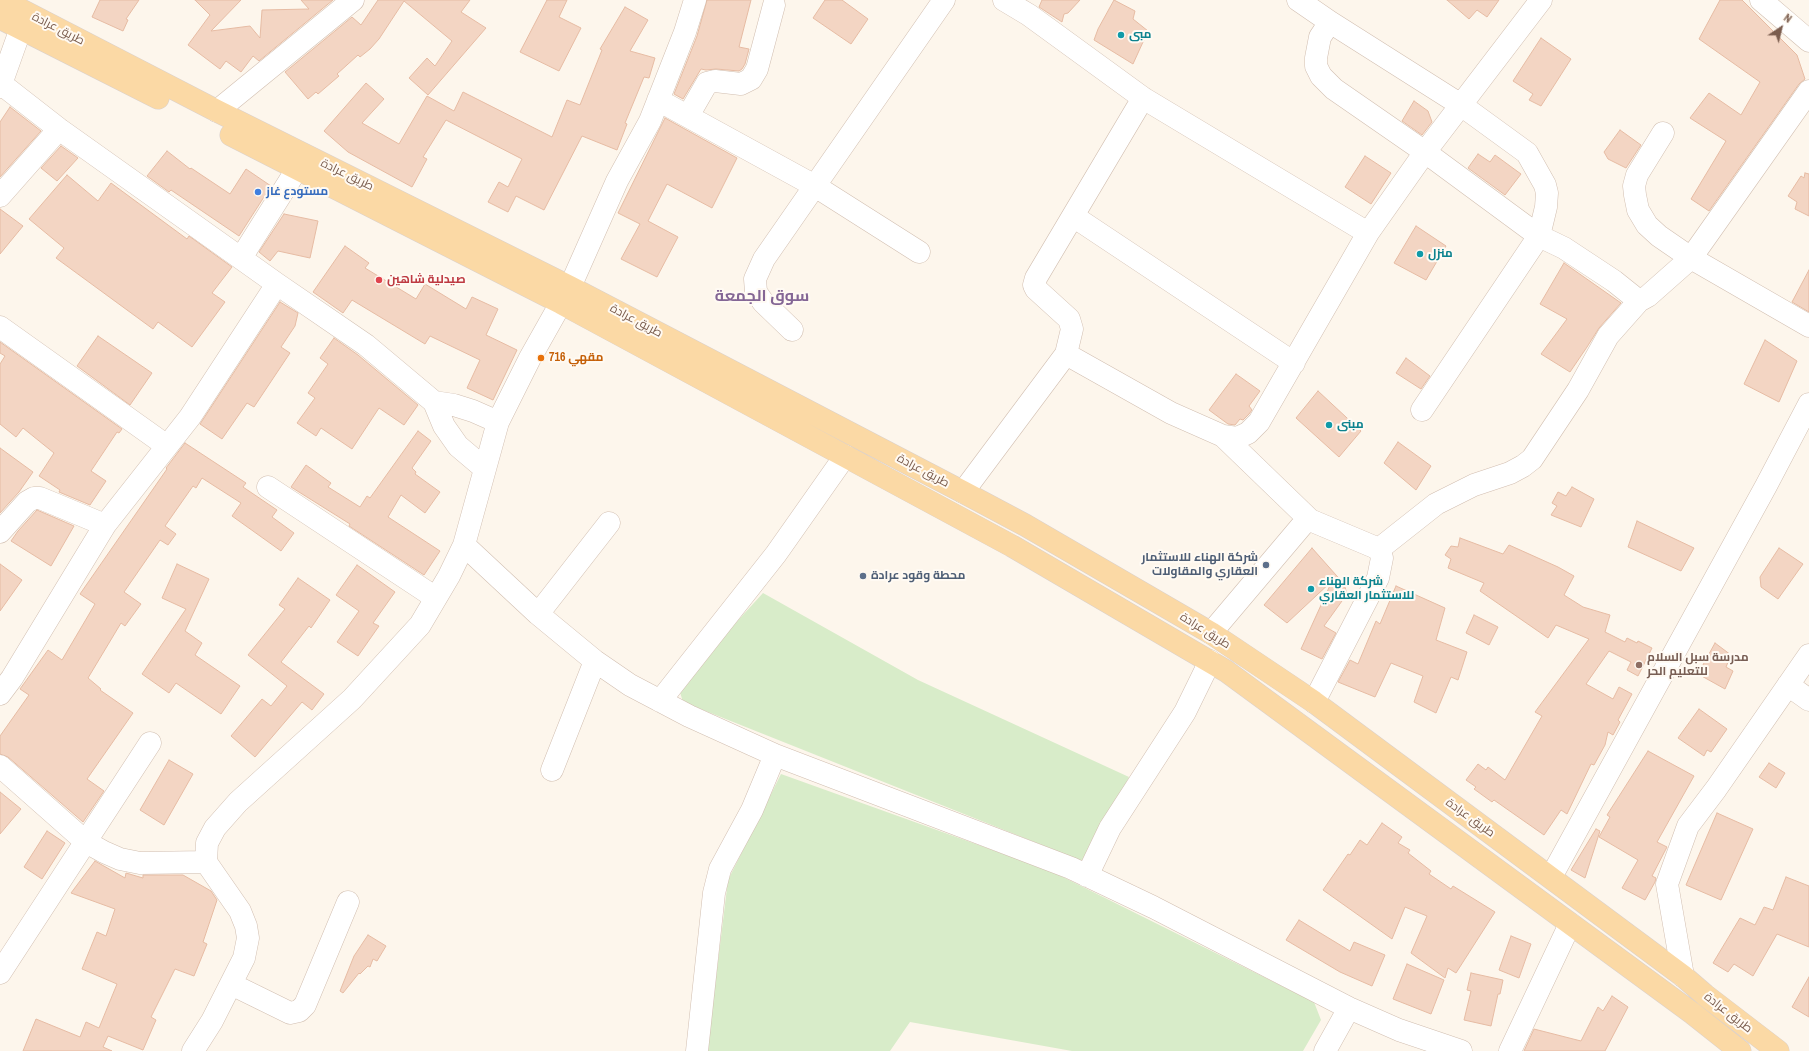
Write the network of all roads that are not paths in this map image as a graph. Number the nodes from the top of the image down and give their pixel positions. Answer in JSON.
{"nodes":[{"id":1,"x":2,"y":0,"type":"edge"},
{"id":2,"x":354,"y":0,"type":"edge"},
{"id":3,"x":695,"y":0,"type":"edge"},
{"id":4,"x":944,"y":0,"type":"edge"},
{"id":5,"x":1004,"y":0,"type":"edge"},
{"id":6,"x":1298,"y":0,"type":"edge"},
{"id":7,"x":1541,"y":0,"type":"edge"},
{"id":8,"x":1760,"y":0,"type":"edge"},
{"id":9,"x":774,"y":5,"type":"dead end"},
{"id":10,"x":1032,"y":7,"type":"edge"},
{"id":11,"x":0,"y":18,"type":"edge"},
{"id":12,"x":1330,"y":22,"type":"junction"},
{"id":13,"x":21,"y":28,"type":"junction"},
{"id":14,"x":1809,"y":41,"type":"edge"},
{"id":15,"x":0,"y":85,"type":"edge"},
{"id":16,"x":1809,"y":90,"type":"edge"},
{"id":17,"x":1143,"y":98,"type":"junction"},
{"id":18,"x":658,"y":100,"type":"junction"},
{"id":19,"x":1461,"y":105,"type":"junction"},
{"id":20,"x":216,"y":111,"type":"junction"},
{"id":21,"x":688,"y":116,"type":"junction"},
{"id":22,"x":59,"y":129,"type":"junction"},
{"id":23,"x":1663,"y":132,"type":"dead end"},
{"id":24,"x":1425,"y":152,"type":"junction"},
{"id":25,"x":297,"y":169,"type":"junction"},
{"id":26,"x":815,"y":186,"type":"junction"},
{"id":27,"x":0,"y":196,"type":"edge"},
{"id":28,"x":1073,"y":216,"type":"junction"},
{"id":29,"x":1368,"y":233,"type":"junction"},
{"id":30,"x":1539,"y":236,"type":"junction"},
{"id":31,"x":919,"y":252,"type":"dead end"},
{"id":32,"x":241,"y":258,"type":"junction"},
{"id":33,"x":1691,"y":258,"type":"junction"},
{"id":34,"x":277,"y":284,"type":"junction"},
{"id":35,"x":565,"y":295,"type":"junction"},
{"id":36,"x":1638,"y":301,"type":"junction"},
{"id":37,"x":1809,"y":326,"type":"edge"},
{"id":38,"x":0,"y":327,"type":"edge"},
{"id":39,"x":792,"y":330,"type":"dead end"},
{"id":40,"x":1066,"y":354,"type":"junction"},
{"id":41,"x":1294,"y":363,"type":"junction"},
{"id":42,"x":434,"y":402,"type":"junction"},
{"id":43,"x":1809,"y":404,"type":"edge"},
{"id":44,"x":1422,"y":410,"type":"dead end"},
{"id":45,"x":498,"y":422,"type":"junction"},
{"id":46,"x":1223,"y":436,"type":"junction"},
{"id":47,"x":167,"y":446,"type":"junction"},
{"id":48,"x":845,"y":456,"type":"junction"},
{"id":49,"x":484,"y":468,"type":"junction"},
{"id":50,"x":268,"y":487,"type":"dead end"},
{"id":51,"x":963,"y":492,"type":"junction"},
{"id":52,"x":1310,"y":520,"type":"junction"},
{"id":53,"x":609,"y":523,"type":"dead end"},
{"id":54,"x":105,"y":525,"type":"junction"},
{"id":55,"x":0,"y":532,"type":"edge"},
{"id":56,"x":464,"y":545,"type":"junction"},
{"id":57,"x":1379,"y":549,"type":"junction"},
{"id":58,"x":436,"y":598,"type":"junction"},
{"id":59,"x":538,"y":614,"type":"junction"},
{"id":60,"x":1211,"y":633,"type":"junction"},
{"id":61,"x":1809,"y":655,"type":"edge"},
{"id":62,"x":595,"y":661,"type":"junction"},
{"id":63,"x":1210,"y":662,"type":"junction"},
{"id":64,"x":4,"y":680,"type":"edge"},
{"id":65,"x":1788,"y":685,"type":"junction"},
{"id":66,"x":1809,"y":700,"type":"edge"},
{"id":67,"x":660,"y":701,"type":"junction"},
{"id":68,"x":1314,"y":702,"type":"junction"},
{"id":69,"x":150,"y":743,"type":"dead end"},
{"id":70,"x":775,"y":755,"type":"junction"},
{"id":71,"x":0,"y":766,"type":"edge"},
{"id":72,"x":552,"y":770,"type":"dead end"},
{"id":73,"x":1441,"y":796,"type":"junction"},
{"id":74,"x":1426,"y":818,"type":"junction"},
{"id":75,"x":86,"y":842,"type":"junction"},
{"id":76,"x":206,"y":862,"type":"junction"},
{"id":77,"x":1087,"y":876,"type":"junction"},
{"id":78,"x":1551,"y":877,"type":"junction"},
{"id":79,"x":348,"y":902,"type":"dead end"},
{"id":80,"x":1570,"y":924,"type":"junction"},
{"id":81,"x":0,"y":973,"type":"edge"},
{"id":82,"x":1683,"y":976,"type":"junction"},
{"id":83,"x":231,"y":984,"type":"junction"},
{"id":84,"x":1705,"y":995,"type":"junction"},
{"id":85,"x":1349,"y":1008,"type":"junction"},
{"id":86,"x":1692,"y":1013,"type":"junction"},
{"id":87,"x":193,"y":1051,"type":"edge"},
{"id":88,"x":697,"y":1051,"type":"edge"},
{"id":89,"x":1325,"y":1051,"type":"edge"},
{"id":90,"x":1461,"y":1051,"type":"edge"},
{"id":91,"x":1510,"y":1051,"type":"edge"},
{"id":92,"x":1740,"y":1051,"type":"edge"},
{"id":93,"x":1778,"y":1051,"type":"edge"}],
"edges":[{"from":1,"to":20,"type":"main road","name":"طريق عرادة"},
{"from":2,"to":20,"type":"street"},
{"from":3,"to":18,"type":"street"},
{"from":4,"to":26,"type":"street"},
{"from":5,"to":10,"type":"street"},
{"from":6,"to":12,"type":"street"},
{"from":7,"to":19,"type":"street"},
{"from":8,"to":14,"type":"street"},
{"from":9,"to":21,"type":"street"},
{"from":10,"to":17,"type":"street"},
{"from":11,"to":13,"type":"main road","name":"طريق عرادة"},
{"from":12,"to":19,"type":"street"},
{"from":12,"to":24,"type":"street"},
{"from":13,"to":15,"type":"street"},
{"from":13,"to":25,"type":"main road","name":"طريق عرادة"},
{"from":15,"to":22,"type":"street"},
{"from":16,"to":33,"type":"street"},
{"from":17,"to":28,"type":"street"},
{"from":17,"to":29,"type":"street"},
{"from":18,"to":21,"type":"street"},
{"from":18,"to":35,"type":"street"},
{"from":19,"to":24,"type":"street"},
{"from":19,"to":30,"type":"street"},
{"from":20,"to":35,"type":"main road","name":"طريق عرادة"},
{"from":21,"to":26,"type":"street"},
{"from":22,"to":27,"type":"street"},
{"from":22,"to":32,"type":"street"},
{"from":23,"to":33,"type":"street"},
{"from":24,"to":29,"type":"street"},
{"from":24,"to":30,"type":"street"},
{"from":25,"to":32,"type":"street"},
{"from":25,"to":35,"type":"main road","name":"طريق عرادة"},
{"from":26,"to":31,"type":"street"},
{"from":26,"to":39,"type":"street"},
{"from":28,"to":40,"type":"street"},
{"from":28,"to":41,"type":"street"},
{"from":29,"to":41,"type":"street"},
{"from":30,"to":36,"type":"street"},
{"from":30,"to":44,"type":"street"},
{"from":32,"to":34,"type":"street"},
{"from":33,"to":36,"type":"street"},
{"from":33,"to":37,"type":"street"},
{"from":34,"to":42,"type":"street"},
{"from":34,"to":47,"type":"street"},
{"from":35,"to":45,"type":"street"},
{"from":35,"to":48,"type":"main road","name":"طريق عرادة"},
{"from":35,"to":51,"type":"main road","name":"طريق عرادة"},
{"from":36,"to":57,"type":"street"},
{"from":38,"to":47,"type":"street"},
{"from":40,"to":46,"type":"street"},
{"from":40,"to":51,"type":"street"},
{"from":41,"to":46,"type":"street"},
{"from":42,"to":45,"type":"street"},
{"from":42,"to":49,"type":"street"},
{"from":43,"to":78,"type":"street"},
{"from":45,"to":49,"type":"street"},
{"from":46,"to":52,"type":"street"},
{"from":47,"to":54,"type":"street"},
{"from":48,"to":63,"type":"main road","name":"طريق عرادة"},
{"from":48,"to":67,"type":"street"},
{"from":49,"to":56,"type":"street"},
{"from":50,"to":58,"type":"street"},
{"from":51,"to":60,"type":"main road","name":"طريق عرادة"},
{"from":52,"to":57,"type":"street"},
{"from":52,"to":60,"type":"street"},
{"from":53,"to":59,"type":"street"},
{"from":54,"to":55,"type":"street"},
{"from":54,"to":64,"type":"street"},
{"from":56,"to":58,"type":"street"},
{"from":56,"to":59,"type":"street"},
{"from":57,"to":68,"type":"street"},
{"from":58,"to":76,"type":"street"},
{"from":59,"to":62,"type":"street"},
{"from":60,"to":68,"type":"main road","name":"طريق عرادة"},
{"from":61,"to":65,"type":"street"},
{"from":62,"to":67,"type":"street"},
{"from":62,"to":72,"type":"street"},
{"from":63,"to":74,"type":"main road","name":"طريق عرادة"},
{"from":63,"to":77,"type":"street"},
{"from":65,"to":66,"type":"street"},
{"from":65,"to":82,"type":"street"},
{"from":67,"to":70,"type":"street"},
{"from":68,"to":73,"type":"main road","name":"طريق عرادة"},
{"from":69,"to":75,"type":"street"},
{"from":70,"to":77,"type":"street"},
{"from":70,"to":88,"type":"street"},
{"from":71,"to":75,"type":"street"},
{"from":73,"to":74,"type":"main road"},
{"from":73,"to":78,"type":"main road","name":"طريق عرادة"},
{"from":74,"to":80,"type":"main road","name":"طريق عرادة"},
{"from":75,"to":76,"type":"street"},
{"from":75,"to":81,"type":"street"},
{"from":76,"to":83,"type":"street"},
{"from":77,"to":85,"type":"street"},
{"from":78,"to":82,"type":"main road","name":"طريق عرادة"},
{"from":79,"to":83,"type":"street"},
{"from":80,"to":86,"type":"main road","name":"طريق عرادة"},
{"from":80,"to":91,"type":"street"},
{"from":82,"to":84,"type":"main road","name":"طريق عرادة"},
{"from":83,"to":87,"type":"street"},
{"from":84,"to":86,"type":"main road"},
{"from":84,"to":93,"type":"main road","name":"طريق عرادة"},
{"from":85,"to":89,"type":"street"},
{"from":85,"to":90,"type":"street"},
{"from":86,"to":92,"type":"main road","name":"طريق عرادة"}]}
